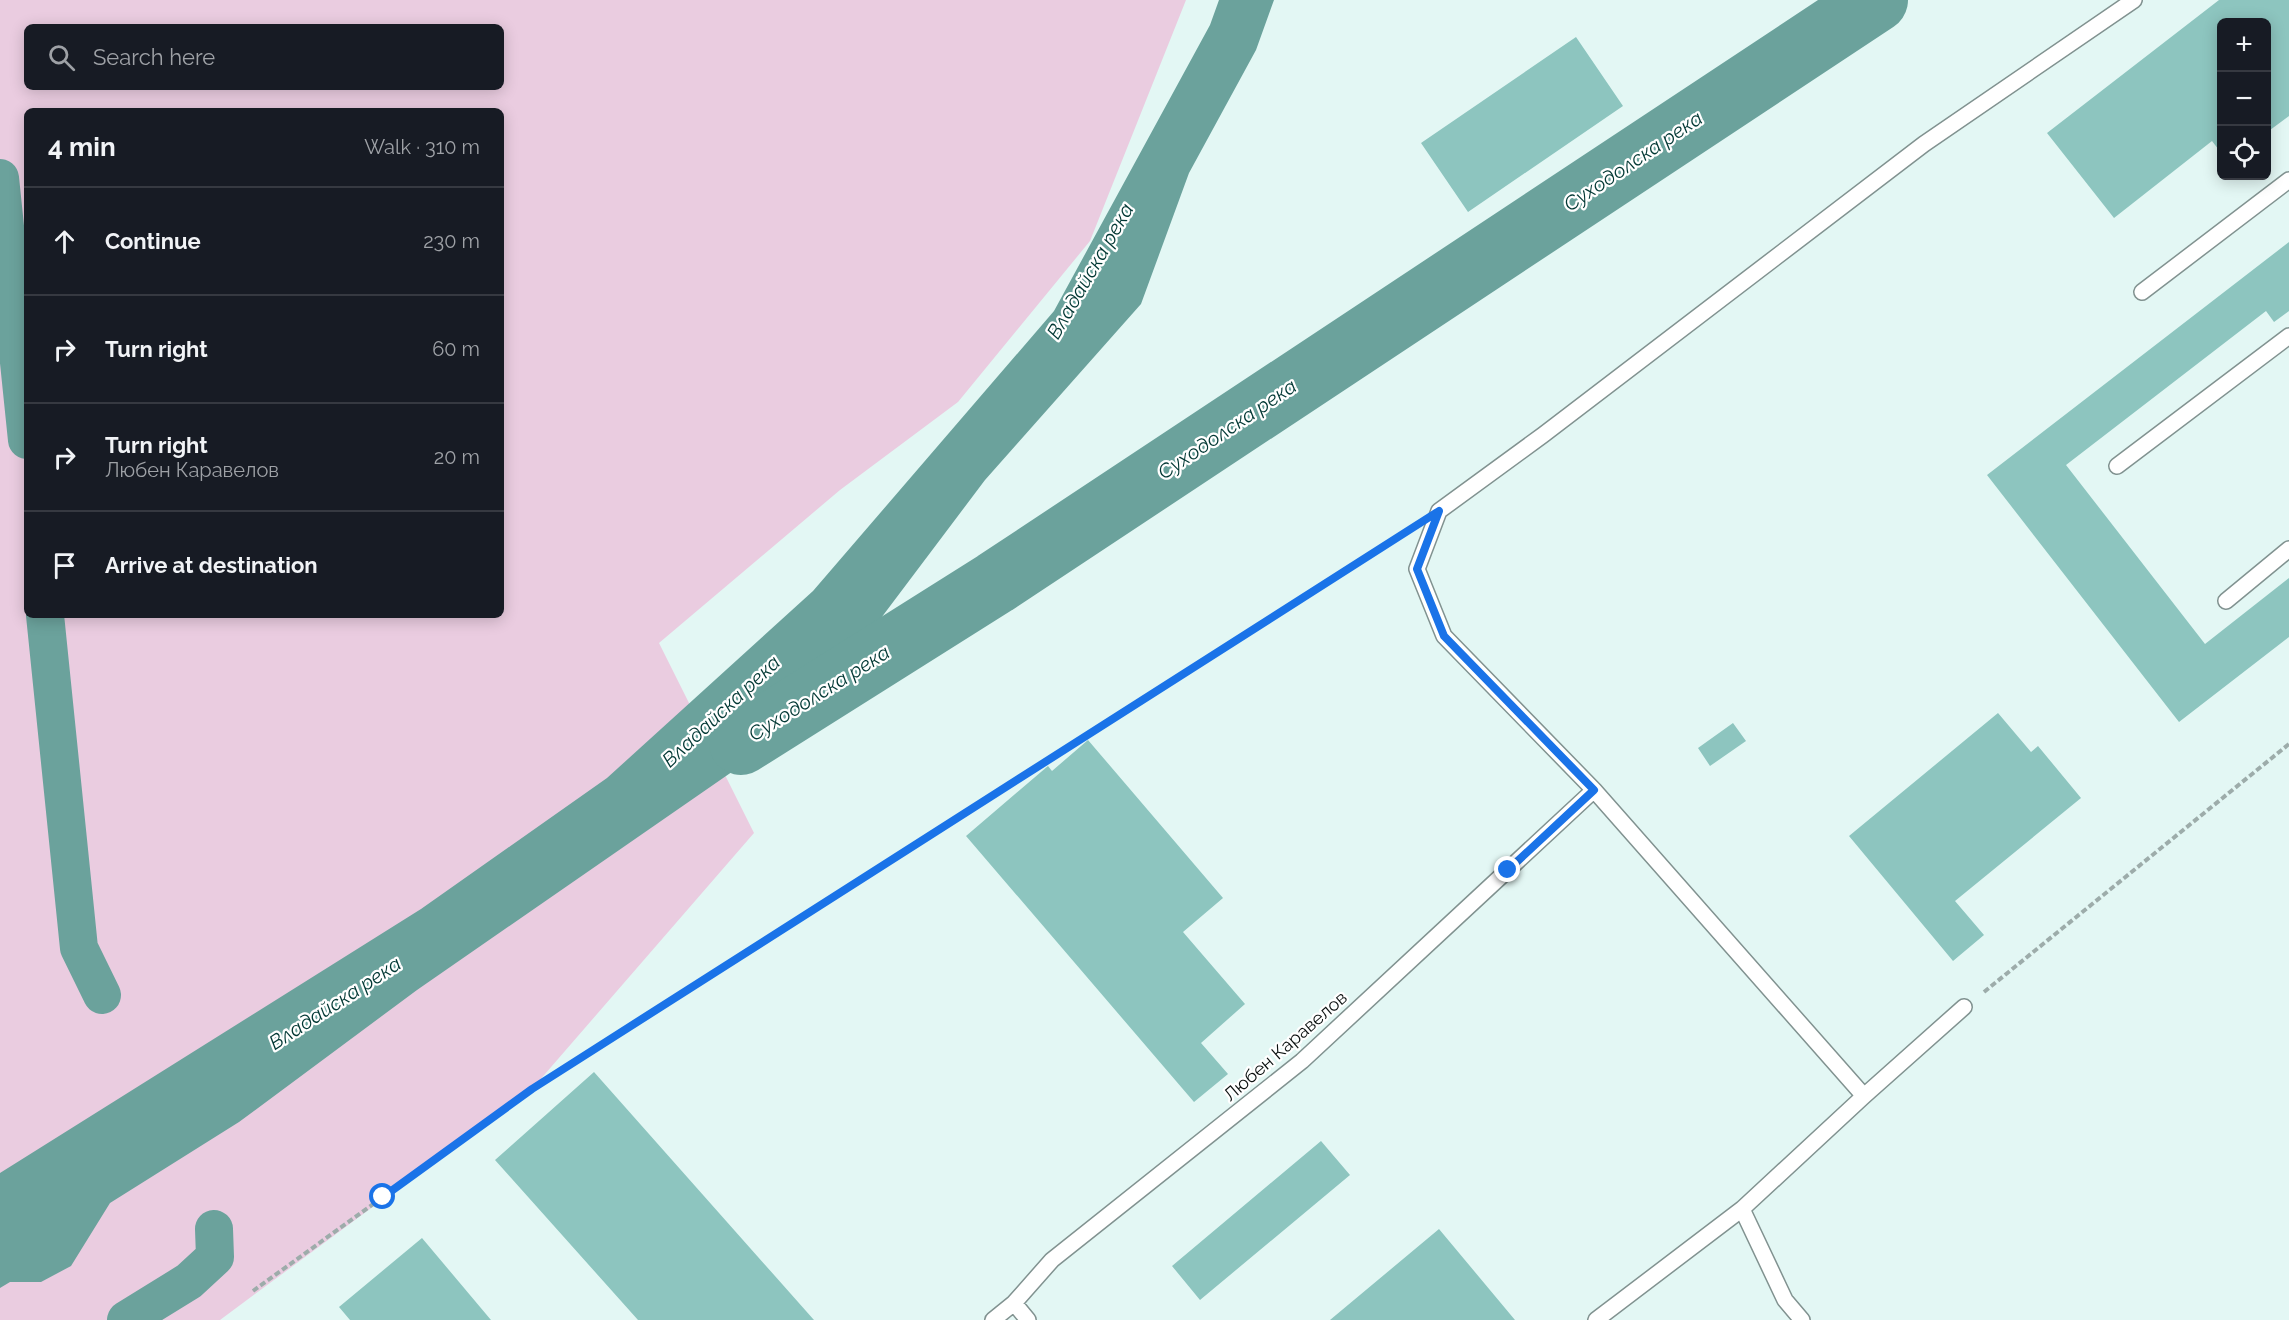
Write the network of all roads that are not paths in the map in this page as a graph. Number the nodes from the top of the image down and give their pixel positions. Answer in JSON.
{"nodes":[{"id":1,"x":2134,"y":0,"type":"edge"},
{"id":2,"x":2289,"y":180,"type":"edge"},
{"id":3,"x":2142,"y":292,"type":"dead end"},
{"id":4,"x":2289,"y":336,"type":"edge"},
{"id":5,"x":2117,"y":466,"type":"dead end"},
{"id":6,"x":2289,"y":549,"type":"edge"},
{"id":7,"x":2226,"y":601,"type":"dead end"},
{"id":8,"x":1594,"y":790,"type":"junction"},
{"id":9,"x":1964,"y":1007,"type":"road end"},
{"id":10,"x":1864,"y":1096,"type":"junction"},
{"id":11,"x":1742,"y":1209,"type":"junction"},
{"id":12,"x":1014,"y":1303,"type":"junction"},
{"id":13,"x":993,"y":1320,"type":"edge"},
{"id":14,"x":1028,"y":1320,"type":"edge"},
{"id":15,"x":1596,"y":1320,"type":"edge"},
{"id":16,"x":1802,"y":1320,"type":"edge"}],
"edges":[{"from":1,"to":8,"type":"lane"},
{"from":2,"to":3,"type":"lane"},
{"from":4,"to":5,"type":"lane"},
{"from":6,"to":7,"type":"lane"},
{"from":8,"to":10,"type":"lane"},
{"from":8,"to":12,"type":"lane","name":"Любен Каравелов"},
{"from":9,"to":10,"type":"lane"},
{"from":10,"to":11,"type":"lane"},
{"from":11,"to":15,"type":"lane"},
{"from":11,"to":16,"type":"lane"},
{"from":12,"to":13,"type":"lane","name":"Любен Каравелов"},
{"from":12,"to":14,"type":"lane"}]}
